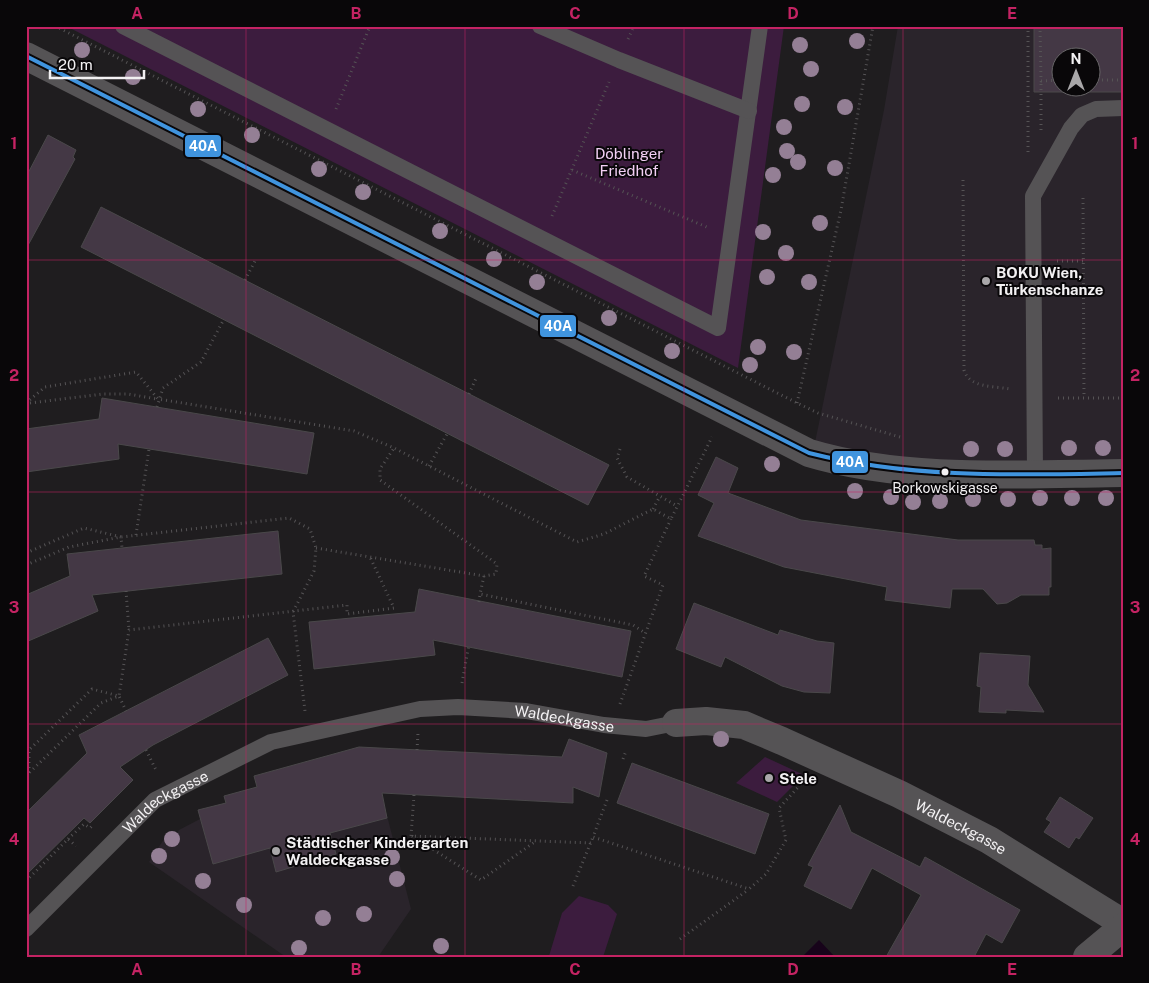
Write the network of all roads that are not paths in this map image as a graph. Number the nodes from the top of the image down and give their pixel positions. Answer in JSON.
{"nodes":[{"id":1,"x":123,"y":26,"type":"edge"},
{"id":2,"x":540,"y":26,"type":"edge"},
{"id":3,"x":760,"y":26,"type":"edge"},
{"id":4,"x":26,"y":56,"type":"edge"},
{"id":5,"x":1123,"y":108,"type":"edge"},
{"id":6,"x":749,"y":111,"type":"junction"},
{"id":7,"x":1123,"y":473,"type":"edge"},
{"id":8,"x":1035,"y":474,"type":"junction"},
{"id":9,"x":676,"y":723,"type":"joint"},
{"id":10,"x":1123,"y":925,"type":"edge"},
{"id":11,"x":26,"y":929,"type":"edge"},
{"id":12,"x":1087,"y":957,"type":"edge"}],
"edges":[{"from":1,"to":6,"type":"lane"},
{"from":2,"to":6,"type":"lane"},
{"from":3,"to":6,"type":"lane"},
{"from":4,"to":8,"type":"street"},
{"from":5,"to":8,"type":"lane"},
{"from":7,"to":8,"type":"street"},
{"from":9,"to":10,"type":"street","name":"Waldeckgasse"},
{"from":9,"to":11,"type":"lane","name":"Waldeckgasse"},
{"from":10,"to":12,"type":"street"}]}
